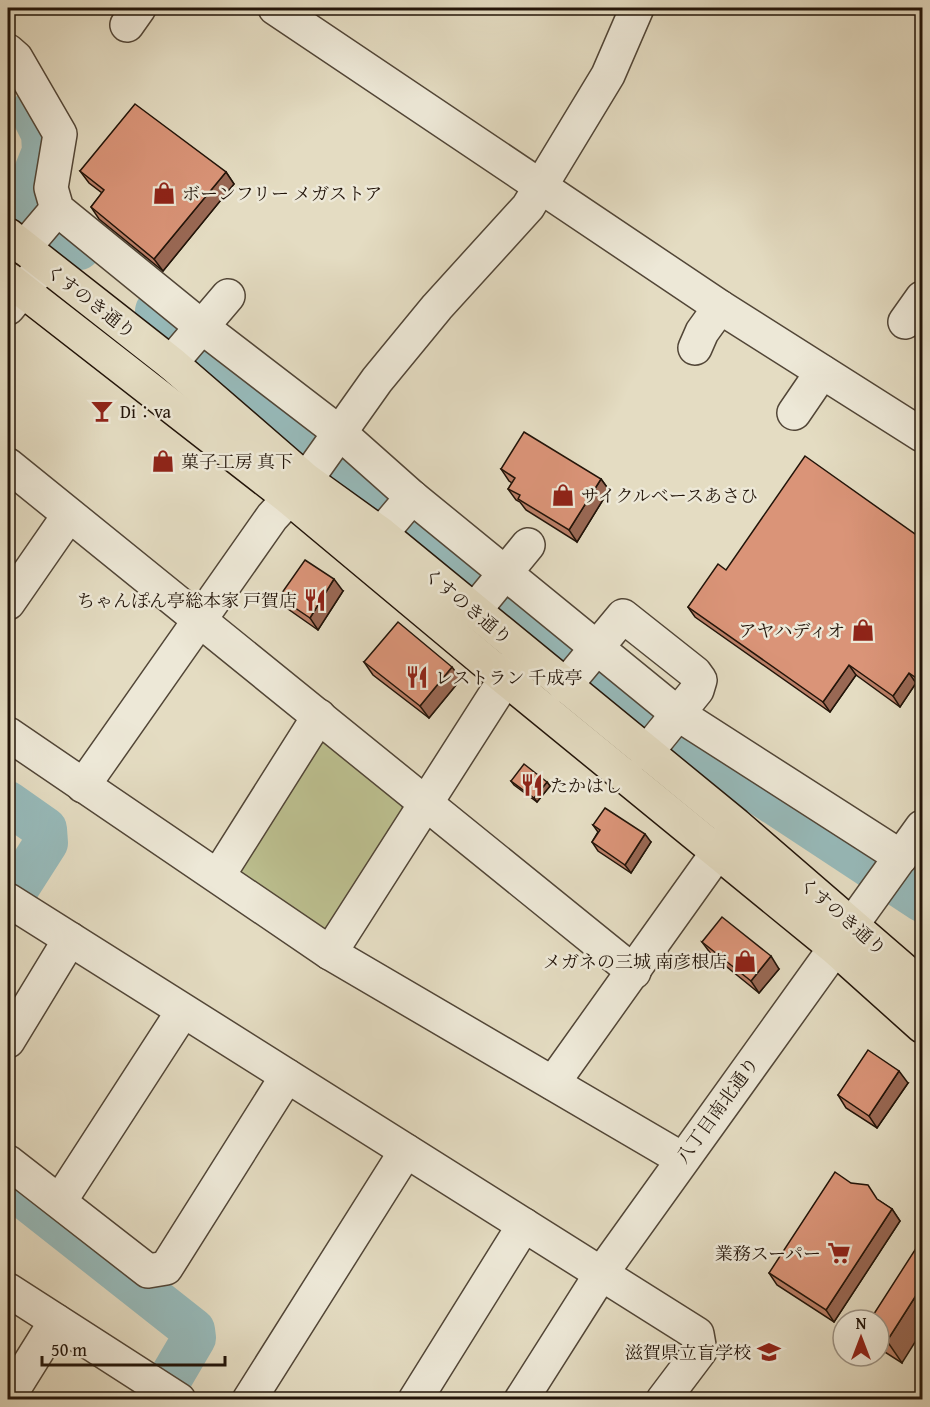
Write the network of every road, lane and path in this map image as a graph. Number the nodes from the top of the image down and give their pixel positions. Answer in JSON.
{"nodes":[{"id":1,"x":275,"y":8,"type":"edge"},
{"id":2,"x":637,"y":8,"type":"edge"},
{"id":3,"x":8,"y":51,"type":"edge"},
{"id":4,"x":541,"y":188,"type":"junction"},
{"id":5,"x":38,"y":232,"type":"edge"},
{"id":6,"x":12,"y":292,"type":"edge"},
{"id":7,"x":228,"y":296,"type":"dead end"},
{"id":8,"x":720,"y":307,"type":"junction"},
{"id":9,"x":189,"y":342,"type":"junction"},
{"id":10,"x":695,"y":348,"type":"dead end"},
{"id":11,"x":822,"y":372,"type":"junction"},
{"id":12,"x":794,"y":413,"type":"dead end"},
{"id":13,"x":922,"y":435,"type":"edge"},
{"id":14,"x":317,"y":462,"type":"junction"},
{"id":15,"x":8,"y":465,"type":"edge"},
{"id":16,"x":399,"y":513,"type":"junction"},
{"id":17,"x":69,"y":515,"type":"junction"},
{"id":18,"x":528,"y":545,"type":"dead end"},
{"id":19,"x":491,"y":590,"type":"junction"},
{"id":20,"x":8,"y":603,"type":"edge"},
{"id":21,"x":199,"y":619,"type":"junction"},
{"id":22,"x":523,"y":651,"type":"junction"},
{"id":23,"x":583,"y":665,"type":"junction"},
{"id":24,"x":506,"y":679,"type":"junction"},
{"id":25,"x":319,"y":716,"type":"junction"},
{"id":26,"x":664,"y":731,"type":"junction"},
{"id":27,"x":8,"y":734,"type":"edge"},
{"id":28,"x":83,"y":786,"type":"junction"},
{"id":29,"x":426,"y":802,"type":"junction"},
{"id":30,"x":736,"y":825,"type":"junction"},
{"id":31,"x":922,"y":827,"type":"edge"},
{"id":32,"x":718,"y":853,"type":"junction"},
{"id":33,"x":892,"y":869,"type":"junction"},
{"id":34,"x":218,"y":876,"type":"junction"},
{"id":35,"x":8,"y":900,"type":"edge"},
{"id":36,"x":843,"y":935,"type":"junction"},
{"id":37,"x":70,"y":939,"type":"junction"},
{"id":38,"x":330,"y":953,"type":"junction"},
{"id":39,"x":634,"y":972,"type":"junction"},
{"id":40,"x":922,"y":986,"type":"edge"},
{"id":41,"x":183,"y":1011,"type":"junction"},
{"id":42,"x":922,"y":1026,"type":"edge"},
{"id":43,"x":8,"y":1041,"type":"edge"},
{"id":44,"x":287,"y":1076,"type":"junction"},
{"id":45,"x":553,"y":1083,"type":"junction"},
{"id":46,"x":406,"y":1151,"type":"junction"},
{"id":47,"x":682,"y":1159,"type":"junction"},
{"id":48,"x":8,"y":1162,"type":"edge"},
{"id":49,"x":60,"y":1202,"type":"junction"},
{"id":50,"x":524,"y":1225,"type":"junction"},
{"id":51,"x":601,"y":1274,"type":"junction"},
{"id":52,"x":8,"y":1290,"type":"edge"},
{"id":53,"x":56,"y":1321,"type":"junction"},
{"id":54,"x":144,"y":1390,"type":"edge"},
{"id":55,"x":8,"y":1398,"type":"edge"},
{"id":56,"x":179,"y":1400,"type":"edge"},
{"id":57,"x":249,"y":1400,"type":"edge"},
{"id":58,"x":415,"y":1400,"type":"edge"},
{"id":59,"x":521,"y":1400,"type":"edge"},
{"id":60,"x":663,"y":1400,"type":"edge"}],
"edges":[{"from":1,"to":4,"type":"street"},
{"from":2,"to":4,"type":"street"},
{"from":3,"to":5,"type":"street"},
{"from":4,"to":8,"type":"street"},
{"from":4,"to":14,"type":"street"},
{"from":5,"to":6,"type":"street"},
{"from":5,"to":9,"type":"main road","name":"くすのき通り"},
{"from":5,"to":9,"type":"street"},
{"from":6,"to":14,"type":"main road","name":"くすのき通り"},
{"from":7,"to":9,"type":"street"},
{"from":8,"to":10,"type":"street"},
{"from":8,"to":11,"type":"street"},
{"from":9,"to":14,"type":"main road","name":"くすのき通り"},
{"from":9,"to":14,"type":"street"},
{"from":11,"to":12,"type":"street"},
{"from":11,"to":13,"type":"street"},
{"from":14,"to":16,"type":"main road","name":"くすのき通り"},
{"from":14,"to":16,"type":"street"},
{"from":14,"to":21,"type":"street"},
{"from":14,"to":24,"type":"main road","name":"くすのき通り"},
{"from":15,"to":17,"type":"street"},
{"from":16,"to":19,"type":"main road","name":"くすのき通り"},
{"from":16,"to":19,"type":"street"},
{"from":17,"to":20,"type":"street"},
{"from":17,"to":21,"type":"street"},
{"from":18,"to":19,"type":"street"},
{"from":19,"to":22,"type":"main road","name":"くすのき通り"},
{"from":19,"to":23,"type":"street"},
{"from":21,"to":25,"type":"street"},
{"from":21,"to":28,"type":"street"},
{"from":22,"to":23,"type":"main road","name":"くすのき通り"},
{"from":22,"to":24,"type":"street"},
{"from":23,"to":26,"type":"main road","name":"くすのき通り"},
{"from":23,"to":26,"type":"street"},
{"from":23,"to":26,"type":"street"},
{"from":24,"to":29,"type":"street"},
{"from":24,"to":32,"type":"main road","name":"くすのき通り"},
{"from":25,"to":29,"type":"street"},
{"from":25,"to":34,"type":"street"},
{"from":26,"to":30,"type":"main road","name":"くすのき通り"},
{"from":26,"to":33,"type":"street"},
{"from":27,"to":28,"type":"street"},
{"from":28,"to":34,"type":"street"},
{"from":29,"to":38,"type":"street"},
{"from":29,"to":39,"type":"street"},
{"from":30,"to":32,"type":"street"},
{"from":30,"to":36,"type":"main road","name":"くすのき通り"},
{"from":31,"to":33,"type":"street","name":"八丁目南北通り"},
{"from":32,"to":36,"type":"main road","name":"くすのき通り"},
{"from":32,"to":39,"type":"street"},
{"from":33,"to":36,"type":"street","name":"八丁目南北通り"},
{"from":34,"to":38,"type":"street"},
{"from":35,"to":37,"type":"street"},
{"from":36,"to":40,"type":"main road","name":"くすのき通り"},
{"from":36,"to":42,"type":"main road","name":"くすのき通り"},
{"from":36,"to":47,"type":"street","name":"八丁目南北通り"},
{"from":37,"to":41,"type":"street"},
{"from":37,"to":43,"type":"street"},
{"from":38,"to":45,"type":"street"},
{"from":39,"to":45,"type":"street"},
{"from":41,"to":44,"type":"street"},
{"from":41,"to":49,"type":"street"},
{"from":44,"to":46,"type":"street"},
{"from":44,"to":49,"type":"street"},
{"from":45,"to":47,"type":"street"},
{"from":46,"to":50,"type":"street"},
{"from":46,"to":57,"type":"street"},
{"from":47,"to":51,"type":"street","name":"八丁目南北通り"},
{"from":48,"to":49,"type":"street"},
{"from":50,"to":51,"type":"street"},
{"from":50,"to":58,"type":"street"},
{"from":51,"to":59,"type":"street","name":"八丁目南北通り"},
{"from":51,"to":60,"type":"street"},
{"from":52,"to":53,"type":"street"},
{"from":53,"to":54,"type":"street"},
{"from":53,"to":55,"type":"street"},
{"from":54,"to":56,"type":"street"}]}
